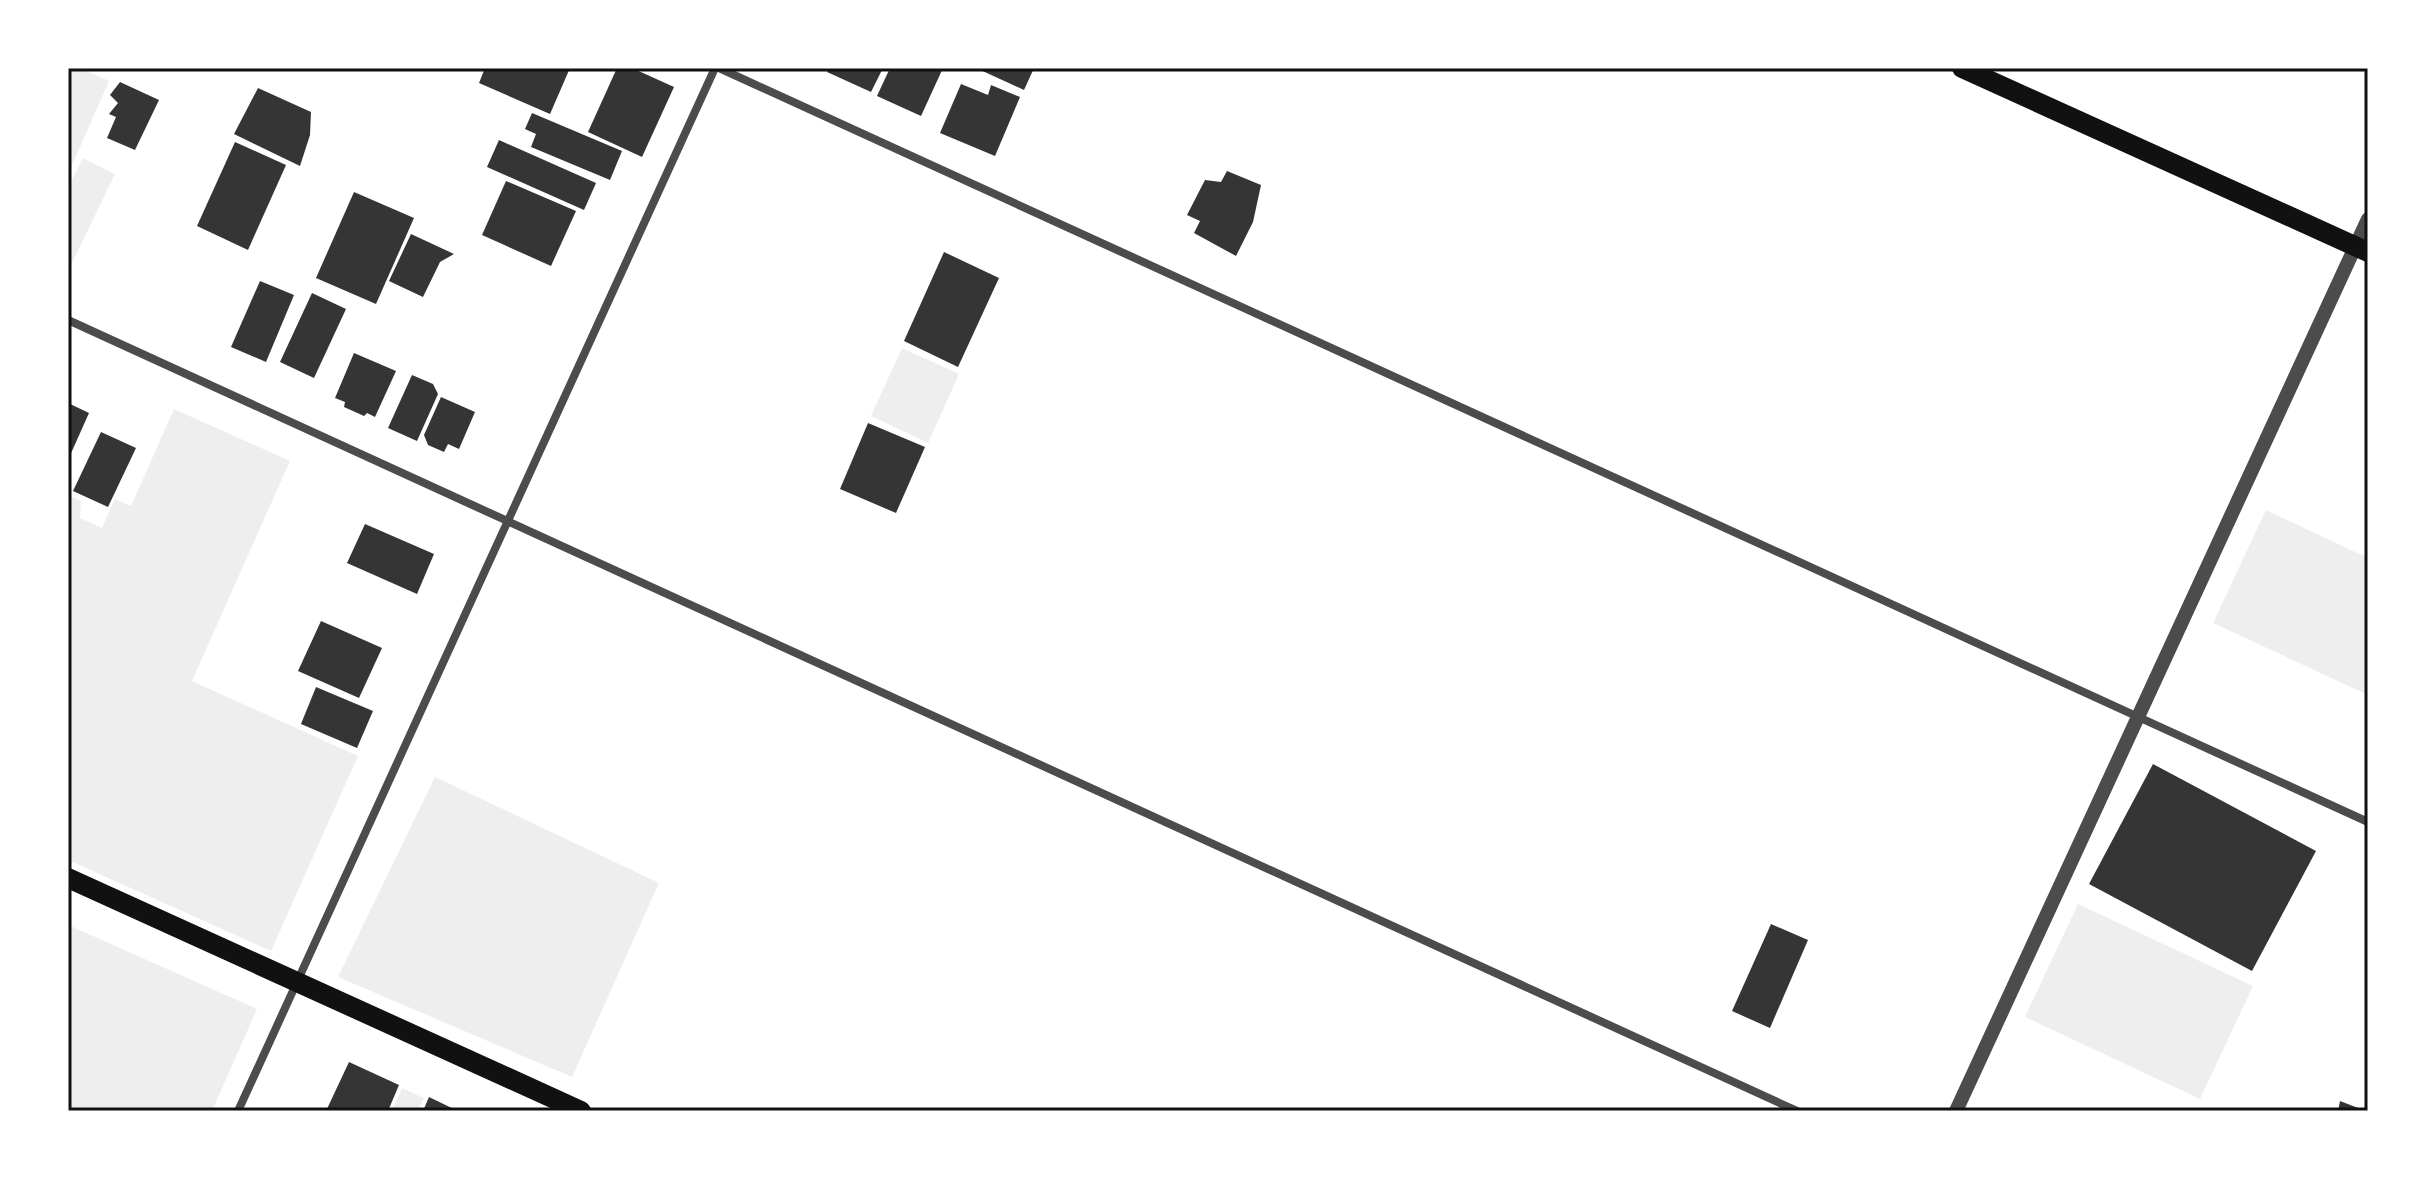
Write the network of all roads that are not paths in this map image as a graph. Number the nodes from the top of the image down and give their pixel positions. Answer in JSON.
{"nodes":[{"id":1,"x":717,"y":68,"type":"edge"},
{"id":2,"x":1962,"y":68,"type":"edge"},
{"id":3,"x":2368,"y":219,"type":"edge"},
{"id":4,"x":2362,"y":249,"type":"edge"},
{"id":5,"x":68,"y":320,"type":"edge"},
{"id":6,"x":508,"y":521,"type":"junction"},
{"id":7,"x":2138,"y":715,"type":"junction"},
{"id":8,"x":2368,"y":822,"type":"edge"},
{"id":9,"x":68,"y":878,"type":"edge"},
{"id":10,"x":297,"y":982,"type":"junction"},
{"id":11,"x":238,"y":1111,"type":"edge"},
{"id":12,"x":581,"y":1111,"type":"edge"},
{"id":13,"x":1797,"y":1111,"type":"edge"},
{"id":14,"x":1956,"y":1111,"type":"edge"}],
"edges":[{"from":1,"to":6,"type":"street"},
{"from":1,"to":7,"type":"street"},
{"from":2,"to":4,"type":"main road"},
{"from":3,"to":4,"type":"street"},
{"from":4,"to":7,"type":"street"},
{"from":5,"to":6,"type":"street"},
{"from":6,"to":10,"type":"street"},
{"from":6,"to":13,"type":"street"},
{"from":7,"to":8,"type":"street"},
{"from":7,"to":14,"type":"street"},
{"from":9,"to":10,"type":"main road"},
{"from":10,"to":11,"type":"street"},
{"from":10,"to":12,"type":"main road"}]}
